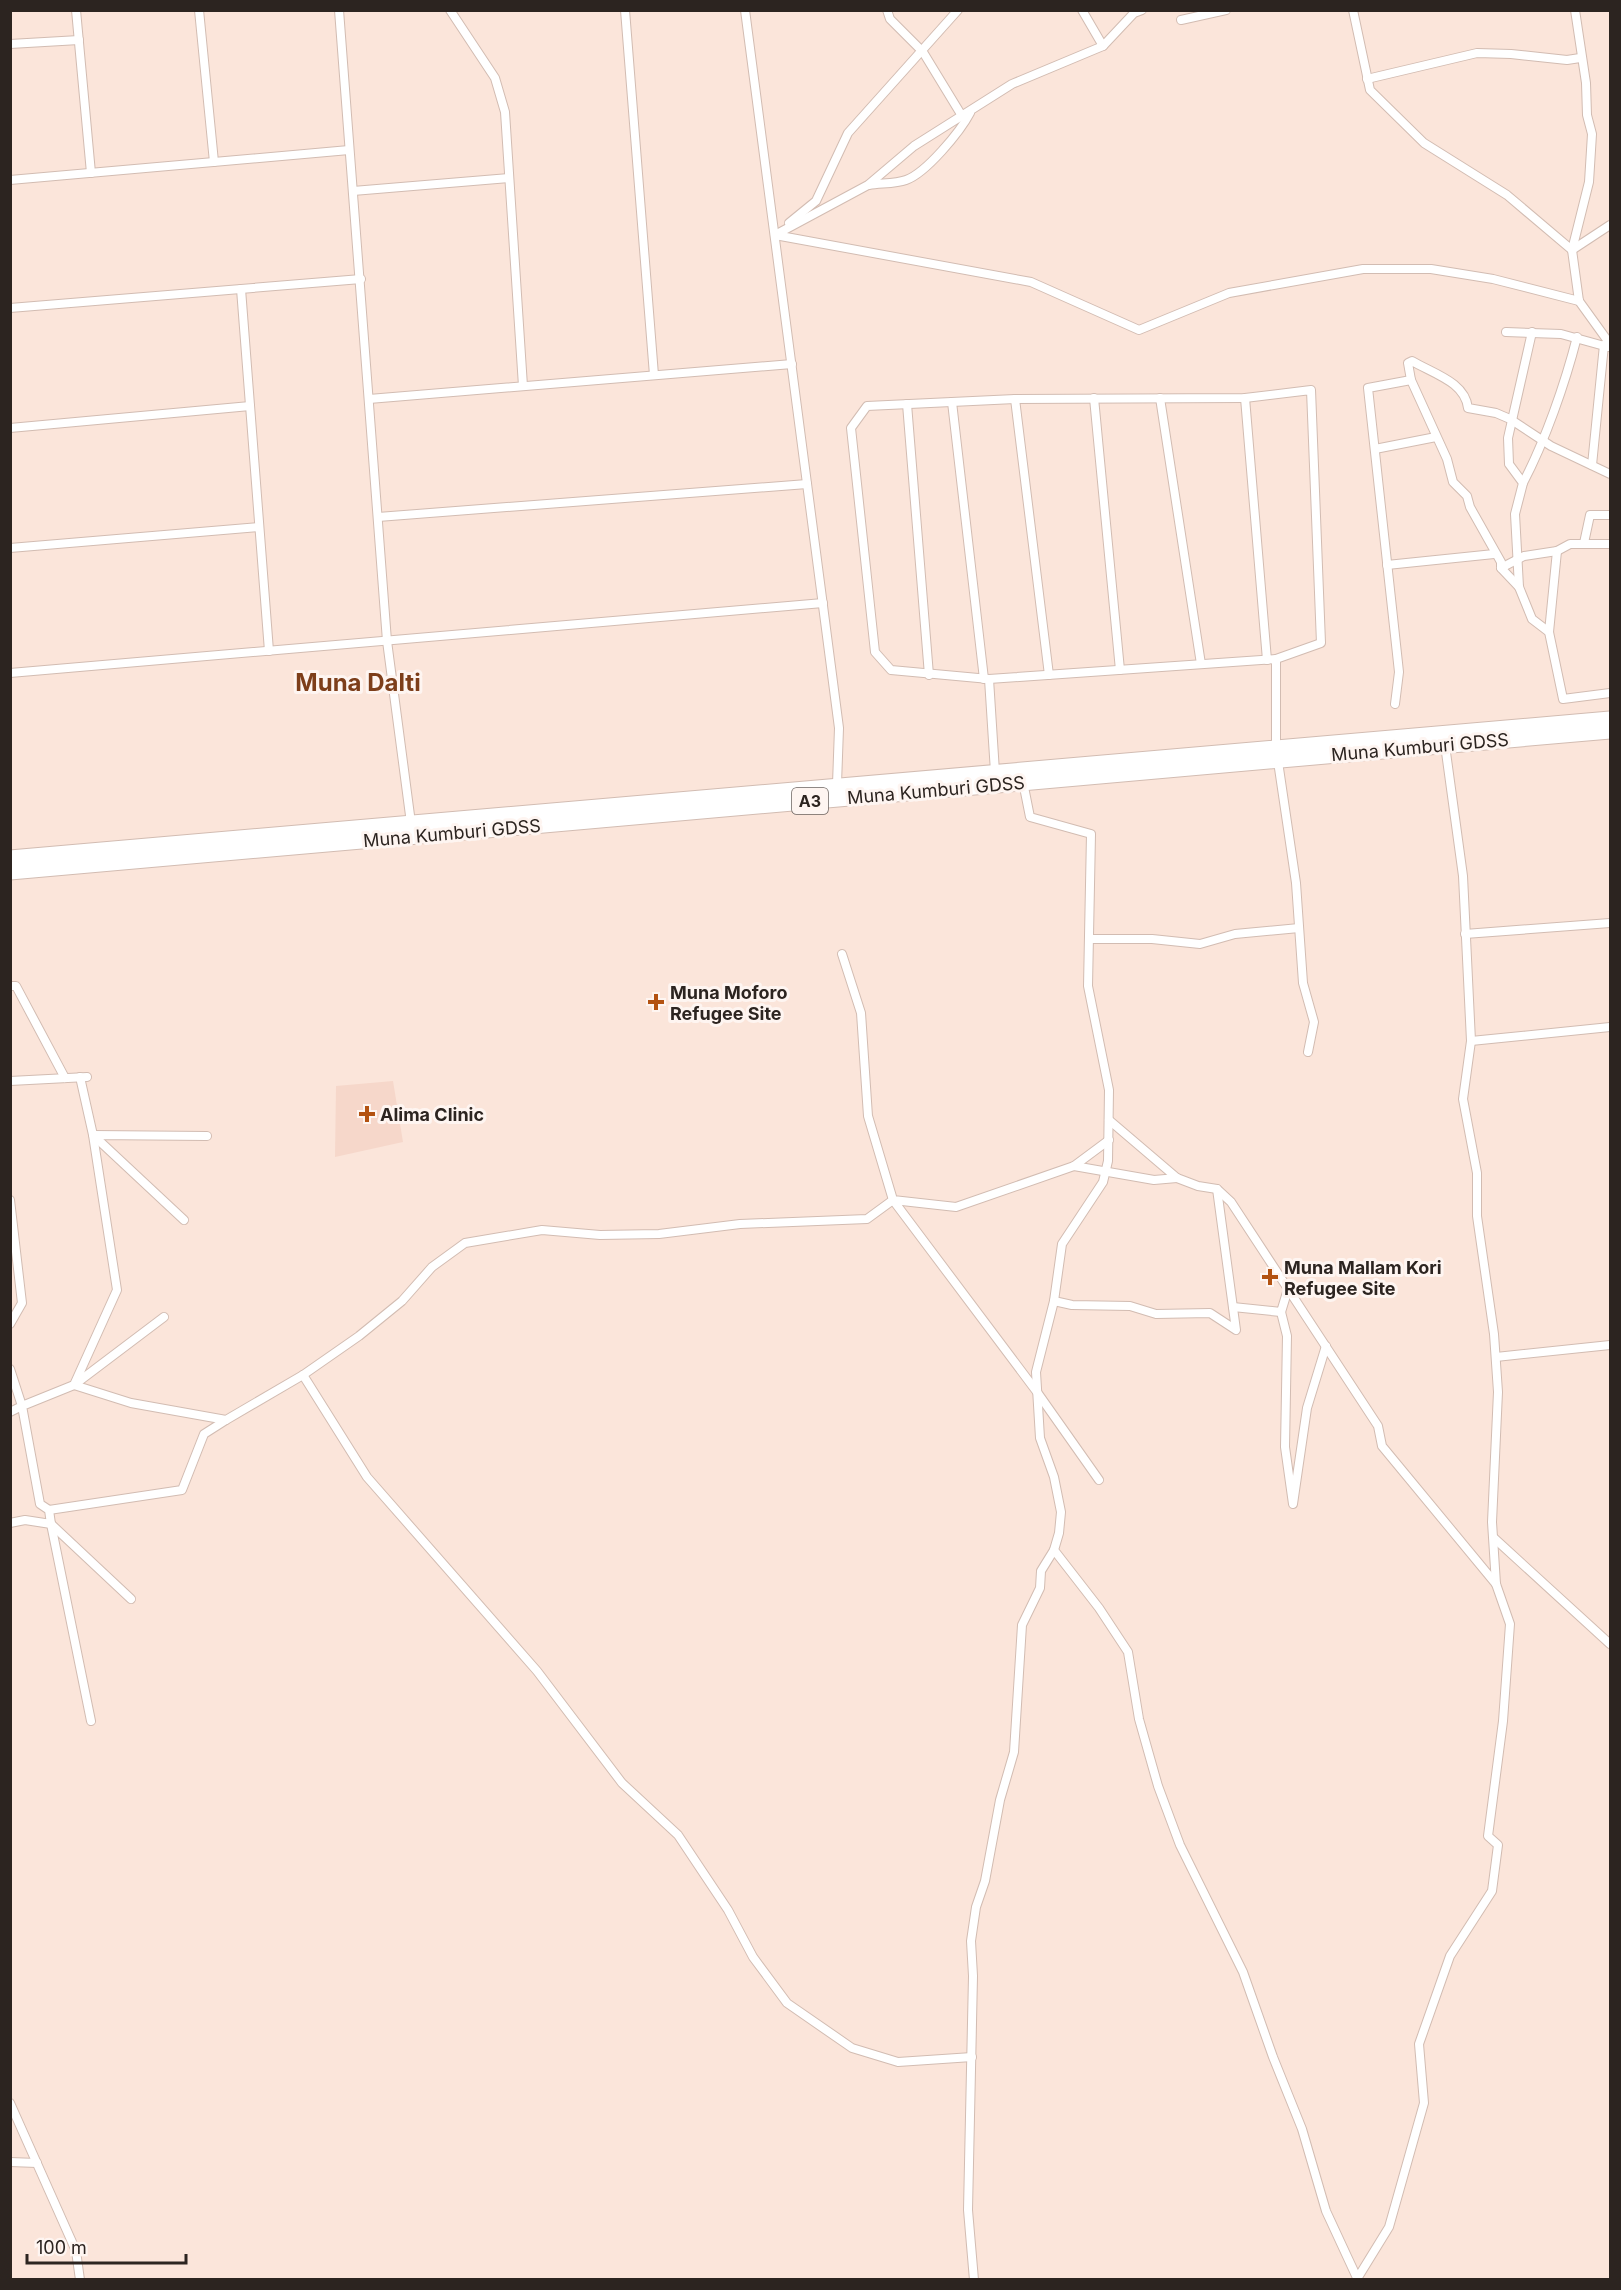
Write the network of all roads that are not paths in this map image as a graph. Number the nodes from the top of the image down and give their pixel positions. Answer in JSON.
{"nodes":[{"id":1,"x":76,"y":10,"type":"edge"},
{"id":2,"x":199,"y":10,"type":"edge"},
{"id":3,"x":339,"y":10,"type":"edge"},
{"id":4,"x":450,"y":10,"type":"edge"},
{"id":5,"x":625,"y":10,"type":"edge"},
{"id":6,"x":745,"y":10,"type":"edge"},
{"id":7,"x":887,"y":10,"type":"edge"},
{"id":8,"x":958,"y":10,"type":"edge"},
{"id":9,"x":1082,"y":10,"type":"edge"},
{"id":10,"x":1142,"y":10,"type":"edge"},
{"id":11,"x":1226,"y":10,"type":"edge"},
{"id":12,"x":1353,"y":10,"type":"edge"},
{"id":13,"x":1575,"y":10,"type":"edge"},
{"id":14,"x":1181,"y":20,"type":"dead end"},
{"id":15,"x":79,"y":40,"type":"junction"},
{"id":16,"x":10,"y":44,"type":"edge"},
{"id":17,"x":1103,"y":46,"type":"junction"},
{"id":18,"x":923,"y":52,"type":"junction"},
{"id":19,"x":1580,"y":58,"type":"junction"},
{"id":20,"x":1367,"y":79,"type":"junction"},
{"id":21,"x":966,"y":114,"type":"junction"},
{"id":22,"x":349,"y":150,"type":"junction"},
{"id":23,"x":214,"y":162,"type":"junction"},
{"id":24,"x":91,"y":173,"type":"junction"},
{"id":25,"x":509,"y":178,"type":"junction"},
{"id":26,"x":10,"y":180,"type":"edge"},
{"id":27,"x":868,"y":185,"type":"junction"},
{"id":28,"x":353,"y":191,"type":"junction"},
{"id":29,"x":1611,"y":225,"type":"edge"},
{"id":30,"x":775,"y":235,"type":"junction"},
{"id":31,"x":1572,"y":250,"type":"junction"},
{"id":32,"x":361,"y":279,"type":"junction"},
{"id":33,"x":241,"y":289,"type":"junction"},
{"id":34,"x":1579,"y":301,"type":"junction"},
{"id":35,"x":10,"y":308,"type":"edge"},
{"id":36,"x":1506,"y":332,"type":"dead end"},
{"id":37,"x":1532,"y":332,"type":"junction"},
{"id":38,"x":1576,"y":337,"type":"junction"},
{"id":39,"x":1608,"y":346,"type":"edge"},
{"id":40,"x":792,"y":364,"type":"junction"},
{"id":41,"x":654,"y":375,"type":"junction"},
{"id":42,"x":1411,"y":381,"type":"junction"},
{"id":43,"x":523,"y":386,"type":"junction"},
{"id":44,"x":1094,"y":398,"type":"junction"},
{"id":45,"x":1160,"y":398,"type":"junction"},
{"id":46,"x":1245,"y":398,"type":"junction"},
{"id":47,"x":369,"y":399,"type":"junction"},
{"id":48,"x":1015,"y":399,"type":"junction"},
{"id":49,"x":952,"y":402,"type":"junction"},
{"id":50,"x":907,"y":404,"type":"junction"},
{"id":51,"x":250,"y":406,"type":"junction"},
{"id":52,"x":1510,"y":419,"type":"junction"},
{"id":53,"x":10,"y":428,"type":"edge"},
{"id":54,"x":1436,"y":437,"type":"junction"},
{"id":55,"x":1542,"y":438,"type":"junction"},
{"id":56,"x":1375,"y":449,"type":"junction"},
{"id":57,"x":1592,"y":465,"type":"junction"},
{"id":58,"x":1611,"y":474,"type":"edge"},
{"id":59,"x":1523,"y":483,"type":"junction"},
{"id":60,"x":807,"y":484,"type":"junction"},
{"id":61,"x":1611,"y":515,"type":"edge"},
{"id":62,"x":378,"y":517,"type":"junction"},
{"id":63,"x":259,"y":527,"type":"junction"},
{"id":64,"x":1584,"y":543,"type":"junction"},
{"id":65,"x":1611,"y":544,"type":"edge"},
{"id":66,"x":10,"y":548,"type":"edge"},
{"id":67,"x":1557,"y":551,"type":"junction"},
{"id":68,"x":1494,"y":554,"type":"junction"},
{"id":69,"x":1519,"y":559,"type":"junction"},
{"id":70,"x":1388,"y":565,"type":"junction"},
{"id":71,"x":1501,"y":568,"type":"junction"},
{"id":72,"x":1519,"y":587,"type":"junction"},
{"id":73,"x":823,"y":603,"type":"junction"},
{"id":74,"x":1549,"y":632,"type":"junction"},
{"id":75,"x":387,"y":641,"type":"junction"},
{"id":76,"x":269,"y":651,"type":"junction"},
{"id":77,"x":1271,"y":659,"type":"junction"},
{"id":78,"x":1200,"y":664,"type":"junction"},
{"id":79,"x":1120,"y":670,"type":"junction"},
{"id":80,"x":10,"y":673,"type":"edge"},
{"id":81,"x":930,"y":675,"type":"junction"},
{"id":82,"x":1049,"y":675,"type":"junction"},
{"id":83,"x":986,"y":679,"type":"junction"},
{"id":84,"x":1611,"y":693,"type":"edge"},
{"id":85,"x":1395,"y":704,"type":"dead end"},
{"id":86,"x":1611,"y":719,"type":"edge"},
{"id":87,"x":1611,"y":731,"type":"edge"},
{"id":88,"x":1445,"y":745,"type":"junction"},
{"id":89,"x":1277,"y":754,"type":"junction"},
{"id":90,"x":994,"y":772,"type":"junction"},
{"id":91,"x":1023,"y":782,"type":"junction"},
{"id":92,"x":837,"y":784,"type":"junction"},
{"id":93,"x":411,"y":823,"type":"junction"},
{"id":94,"x":10,"y":858,"type":"edge"},
{"id":95,"x":10,"y":872,"type":"edge"},
{"id":96,"x":1611,"y":923,"type":"edge"},
{"id":97,"x":1299,"y":928,"type":"junction"},
{"id":98,"x":1465,"y":934,"type":"junction"},
{"id":99,"x":1089,"y":939,"type":"junction"},
{"id":100,"x":842,"y":954,"type":"dead end"},
{"id":101,"x":10,"y":986,"type":"edge"},
{"id":102,"x":1611,"y":1027,"type":"edge"},
{"id":103,"x":1471,"y":1041,"type":"junction"},
{"id":104,"x":1308,"y":1052,"type":"dead end"},
{"id":105,"x":65,"y":1078,"type":"junction"},
{"id":106,"x":10,"y":1081,"type":"edge"},
{"id":107,"x":1109,"y":1120,"type":"junction"},
{"id":108,"x":93,"y":1135,"type":"junction"},
{"id":109,"x":207,"y":1136,"type":"dead end"},
{"id":110,"x":1108,"y":1140,"type":"junction"},
{"id":111,"x":1074,"y":1166,"type":"junction"},
{"id":112,"x":1106,"y":1171,"type":"junction"},
{"id":113,"x":1177,"y":1178,"type":"junction"},
{"id":114,"x":1217,"y":1189,"type":"junction"},
{"id":115,"x":10,"y":1200,"type":"edge"},
{"id":116,"x":893,"y":1200,"type":"junction"},
{"id":117,"x":184,"y":1220,"type":"dead end"},
{"id":118,"x":1288,"y":1289,"type":"junction"},
{"id":119,"x":1054,"y":1301,"type":"junction"},
{"id":120,"x":1233,"y":1307,"type":"junction"},
{"id":121,"x":1281,"y":1312,"type":"junction"},
{"id":122,"x":164,"y":1317,"type":"dead end"},
{"id":123,"x":10,"y":1324,"type":"edge"},
{"id":124,"x":1611,"y":1345,"type":"edge"},
{"id":125,"x":1326,"y":1346,"type":"junction"},
{"id":126,"x":1496,"y":1357,"type":"junction"},
{"id":127,"x":10,"y":1369,"type":"edge"},
{"id":128,"x":303,"y":1375,"type":"junction"},
{"id":129,"x":74,"y":1385,"type":"junction"},
{"id":130,"x":1037,"y":1392,"type":"junction"},
{"id":131,"x":22,"y":1406,"type":"junction"},
{"id":132,"x":10,"y":1413,"type":"edge"},
{"id":133,"x":226,"y":1420,"type":"junction"},
{"id":134,"x":1099,"y":1480,"type":"dead end"},
{"id":135,"x":49,"y":1510,"type":"junction"},
{"id":136,"x":10,"y":1523,"type":"edge"},
{"id":137,"x":51,"y":1524,"type":"junction"},
{"id":138,"x":1494,"y":1538,"type":"junction"},
{"id":139,"x":1054,"y":1550,"type":"junction"},
{"id":140,"x":1496,"y":1584,"type":"junction"},
{"id":141,"x":131,"y":1599,"type":"dead end"},
{"id":142,"x":1611,"y":1644,"type":"edge"},
{"id":143,"x":91,"y":1721,"type":"dead end"},
{"id":144,"x":972,"y":2057,"type":"junction"},
{"id":145,"x":10,"y":2103,"type":"edge"},
{"id":146,"x":10,"y":2162,"type":"edge"},
{"id":147,"x":37,"y":2163,"type":"junction"},
{"id":148,"x":1357,"y":2279,"type":"edge"},
{"id":149,"x":80,"y":2280,"type":"edge"},
{"id":150,"x":974,"y":2280,"type":"edge"}],
"edges":[{"from":1,"to":15,"type":"street"},
{"from":2,"to":23,"type":"street"},
{"from":3,"to":22,"type":"street"},
{"from":4,"to":25,"type":"street"},
{"from":5,"to":41,"type":"street"},
{"from":6,"to":30,"type":"street"},
{"from":7,"to":18,"type":"street"},
{"from":8,"to":18,"type":"street"},
{"from":9,"to":17,"type":"street"},
{"from":10,"to":17,"type":"street"},
{"from":11,"to":14,"type":"street"},
{"from":12,"to":20,"type":"street"},
{"from":13,"to":19,"type":"street"},
{"from":15,"to":16,"type":"street"},
{"from":15,"to":24,"type":"street"},
{"from":17,"to":21,"type":"street"},
{"from":18,"to":21,"type":"street"},
{"from":18,"to":30,"type":"street"},
{"from":19,"to":20,"type":"street"},
{"from":19,"to":31,"type":"street"},
{"from":20,"to":31,"type":"street"},
{"from":21,"to":27,"type":"street"},
{"from":21,"to":27,"type":"street"},
{"from":22,"to":23,"type":"street"},
{"from":22,"to":28,"type":"street"},
{"from":23,"to":24,"type":"street"},
{"from":24,"to":26,"type":"street"},
{"from":25,"to":28,"type":"street"},
{"from":25,"to":43,"type":"street"},
{"from":27,"to":30,"type":"street"},
{"from":28,"to":32,"type":"street"},
{"from":29,"to":31,"type":"street"},
{"from":30,"to":34,"type":"street"},
{"from":30,"to":40,"type":"street"},
{"from":31,"to":34,"type":"street"},
{"from":32,"to":33,"type":"street"},
{"from":32,"to":47,"type":"street"},
{"from":33,"to":35,"type":"street"},
{"from":33,"to":51,"type":"street"},
{"from":34,"to":39,"type":"street"},
{"from":36,"to":37,"type":"street"},
{"from":37,"to":38,"type":"street"},
{"from":37,"to":52,"type":"street"},
{"from":38,"to":39,"type":"street"},
{"from":38,"to":55,"type":"street"},
{"from":39,"to":57,"type":"street"},
{"from":40,"to":41,"type":"street"},
{"from":40,"to":60,"type":"street"},
{"from":41,"to":43,"type":"street"},
{"from":42,"to":52,"type":"street"},
{"from":42,"to":54,"type":"street"},
{"from":42,"to":56,"type":"street"},
{"from":43,"to":47,"type":"street"},
{"from":44,"to":45,"type":"street"},
{"from":44,"to":48,"type":"street"},
{"from":44,"to":79,"type":"street"},
{"from":45,"to":46,"type":"street"},
{"from":45,"to":78,"type":"street"},
{"from":46,"to":77,"type":"street"},
{"from":46,"to":77,"type":"street"},
{"from":47,"to":62,"type":"street"},
{"from":48,"to":49,"type":"street"},
{"from":48,"to":82,"type":"street"},
{"from":49,"to":50,"type":"street"},
{"from":49,"to":83,"type":"street"},
{"from":50,"to":81,"type":"street"},
{"from":50,"to":81,"type":"street"},
{"from":51,"to":53,"type":"street"},
{"from":51,"to":63,"type":"street"},
{"from":52,"to":55,"type":"street"},
{"from":52,"to":59,"type":"street"},
{"from":54,"to":56,"type":"street"},
{"from":54,"to":68,"type":"street"},
{"from":55,"to":57,"type":"street"},
{"from":55,"to":59,"type":"street"},
{"from":56,"to":70,"type":"street"},
{"from":57,"to":58,"type":"street"},
{"from":59,"to":69,"type":"street"},
{"from":60,"to":62,"type":"street"},
{"from":60,"to":73,"type":"street"},
{"from":61,"to":64,"type":"street"},
{"from":62,"to":75,"type":"street"},
{"from":63,"to":66,"type":"street"},
{"from":63,"to":76,"type":"street"},
{"from":64,"to":65,"type":"street"},
{"from":64,"to":67,"type":"street"},
{"from":67,"to":69,"type":"street"},
{"from":67,"to":74,"type":"street"},
{"from":68,"to":70,"type":"street"},
{"from":68,"to":71,"type":"street"},
{"from":69,"to":71,"type":"street"},
{"from":69,"to":72,"type":"street"},
{"from":70,"to":85,"type":"street"},
{"from":71,"to":72,"type":"street"},
{"from":72,"to":74,"type":"street"},
{"from":73,"to":75,"type":"street"},
{"from":73,"to":92,"type":"street"},
{"from":74,"to":84,"type":"street"},
{"from":75,"to":76,"type":"street"},
{"from":75,"to":93,"type":"street"},
{"from":76,"to":80,"type":"street"},
{"from":77,"to":78,"type":"street"},
{"from":77,"to":89,"type":"street"},
{"from":78,"to":79,"type":"street"},
{"from":79,"to":82,"type":"street"},
{"from":81,"to":83,"type":"street"},
{"from":82,"to":83,"type":"street"},
{"from":83,"to":90,"type":"street"},
{"from":86,"to":89,"type":"highway","name":"Muna Kumburi GDSS","number":"A3"},
{"from":87,"to":88,"type":"highway","name":"Muna Kumburi GDSS","number":"A3"},
{"from":88,"to":89,"type":"highway","name":"Muna Kumburi GDSS","number":"A3"},
{"from":88,"to":98,"type":"street"},
{"from":89,"to":90,"type":"highway","name":"Muna Kumburi GDSS","number":"A3"},
{"from":89,"to":91,"type":"highway","name":"Muna Kumburi GDSS","number":"A3"},
{"from":89,"to":97,"type":"street"},
{"from":90,"to":92,"type":"highway","name":"Muna Kumburi GDSS","number":"A3"},
{"from":91,"to":95,"type":"highway","name":"Muna Kumburi GDSS","number":"A3"},
{"from":91,"to":99,"type":"street"},
{"from":92,"to":93,"type":"highway","name":"Muna Kumburi GDSS","number":"A3"},
{"from":93,"to":94,"type":"highway","name":"Muna Kumburi GDSS","number":"A3"},
{"from":96,"to":98,"type":"street"},
{"from":97,"to":99,"type":"street"},
{"from":97,"to":104,"type":"street"},
{"from":98,"to":103,"type":"street"},
{"from":99,"to":107,"type":"street"},
{"from":100,"to":116,"type":"street"},
{"from":101,"to":105,"type":"street"},
{"from":102,"to":103,"type":"street"},
{"from":103,"to":126,"type":"street"},
{"from":105,"to":106,"type":"street"},
{"from":105,"to":108,"type":"street"},
{"from":107,"to":110,"type":"street"},
{"from":107,"to":113,"type":"street"},
{"from":108,"to":109,"type":"street"},
{"from":108,"to":117,"type":"street"},
{"from":108,"to":129,"type":"street"},
{"from":110,"to":111,"type":"street"},
{"from":110,"to":112,"type":"street"},
{"from":111,"to":112,"type":"street"},
{"from":111,"to":116,"type":"street"},
{"from":112,"to":113,"type":"street"},
{"from":112,"to":119,"type":"street"},
{"from":113,"to":114,"type":"street"},
{"from":114,"to":118,"type":"street"},
{"from":114,"to":120,"type":"street"},
{"from":115,"to":123,"type":"street"},
{"from":116,"to":128,"type":"street"},
{"from":116,"to":130,"type":"street"},
{"from":118,"to":121,"type":"street"},
{"from":118,"to":125,"type":"street"},
{"from":119,"to":120,"type":"street"},
{"from":119,"to":130,"type":"street"},
{"from":120,"to":121,"type":"street"},
{"from":121,"to":125,"type":"street"},
{"from":122,"to":129,"type":"street"},
{"from":124,"to":126,"type":"street"},
{"from":125,"to":140,"type":"street"},
{"from":126,"to":138,"type":"street"},
{"from":127,"to":131,"type":"street"},
{"from":128,"to":133,"type":"street"},
{"from":128,"to":144,"type":"street"},
{"from":129,"to":131,"type":"street"},
{"from":129,"to":133,"type":"street"},
{"from":130,"to":134,"type":"street"},
{"from":130,"to":139,"type":"street"},
{"from":131,"to":132,"type":"street"},
{"from":131,"to":135,"type":"street"},
{"from":133,"to":135,"type":"street"},
{"from":135,"to":137,"type":"street"},
{"from":136,"to":137,"type":"street"},
{"from":137,"to":141,"type":"street"},
{"from":137,"to":143,"type":"street"},
{"from":138,"to":140,"type":"street"},
{"from":138,"to":142,"type":"street"},
{"from":139,"to":144,"type":"street"},
{"from":139,"to":148,"type":"street"},
{"from":140,"to":148,"type":"street"},
{"from":144,"to":150,"type":"street"},
{"from":145,"to":147,"type":"street"},
{"from":146,"to":147,"type":"street"},
{"from":147,"to":149,"type":"street"}]}
